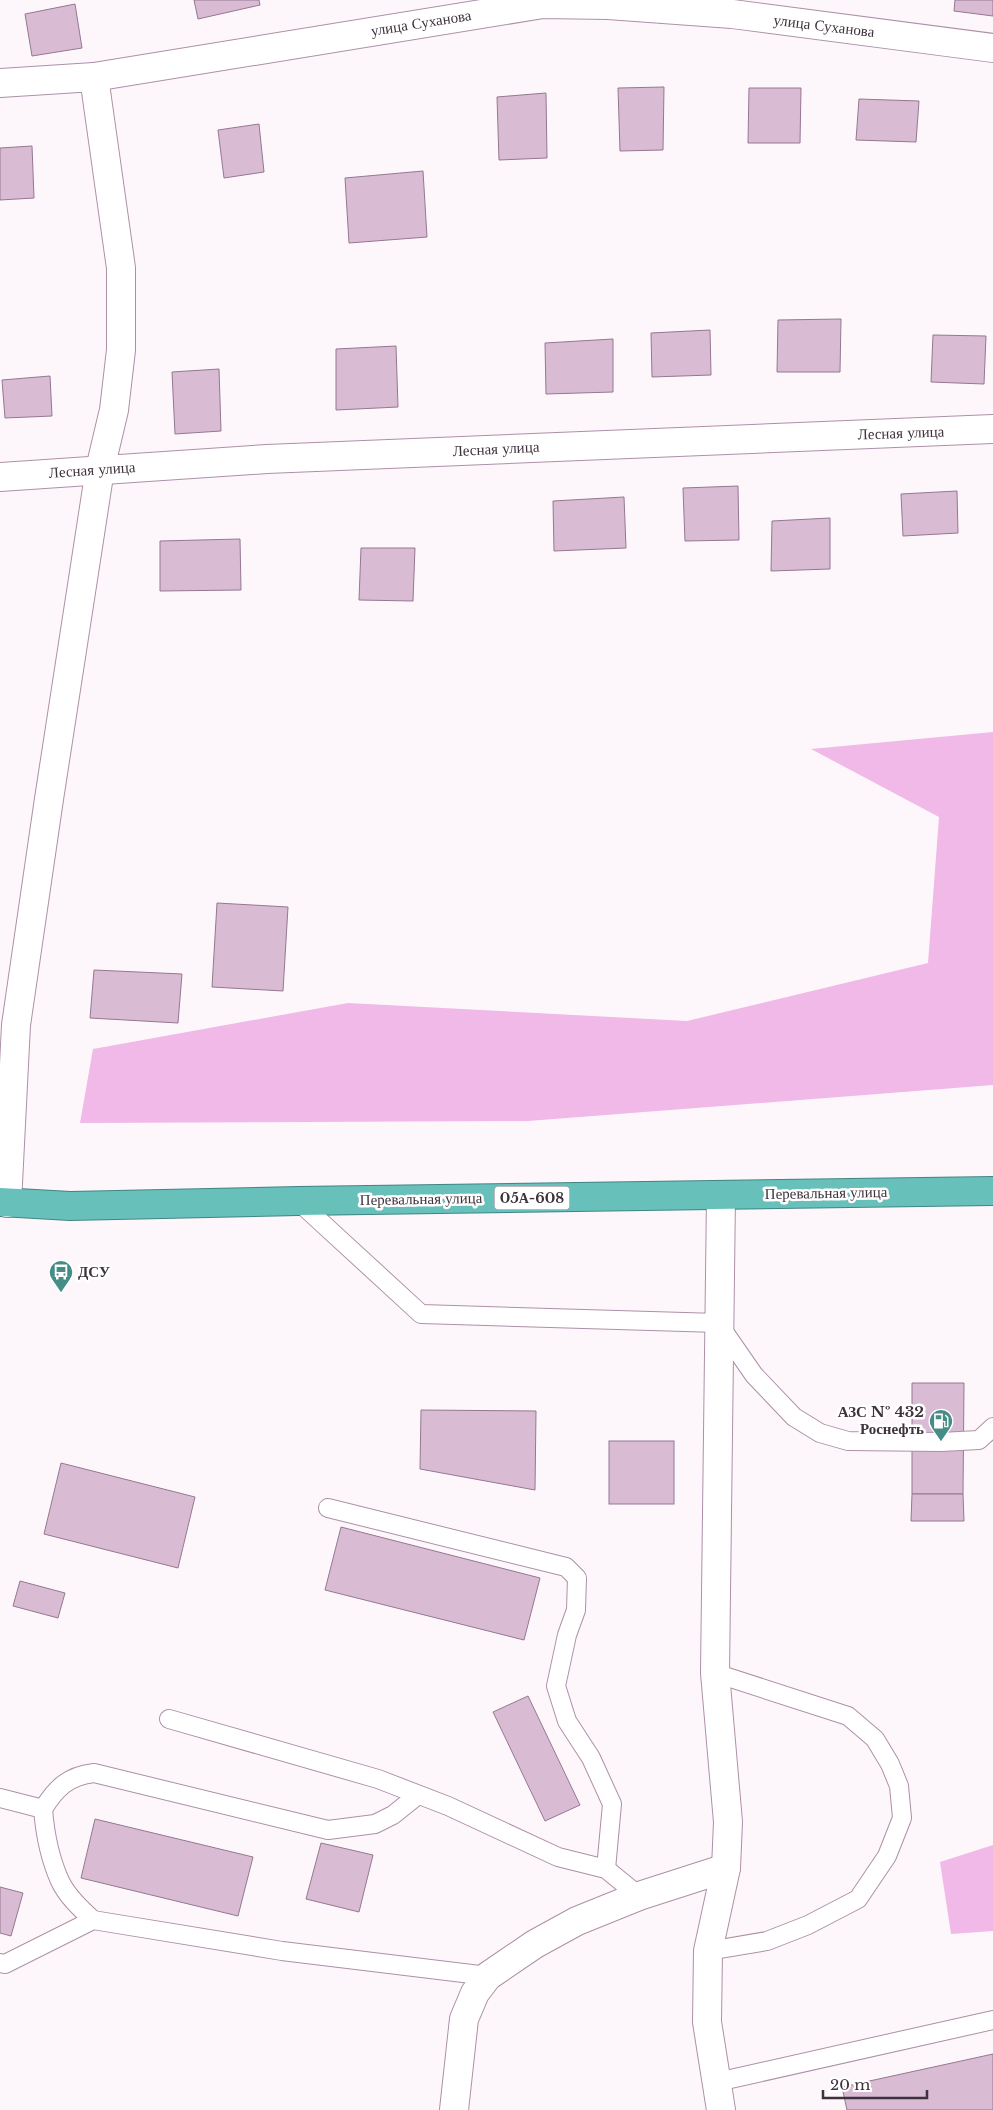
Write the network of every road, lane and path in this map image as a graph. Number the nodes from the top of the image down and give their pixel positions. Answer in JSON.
{"nodes":[{"id":1,"x":993,"y":48,"type":"edge"},
{"id":2,"x":94,"y":77,"type":"junction"},
{"id":3,"x":0,"y":83,"type":"edge"},
{"id":4,"x":993,"y":430,"type":"edge"},
{"id":5,"x":100,"y":470,"type":"junction"},
{"id":6,"x":0,"y":477,"type":"edge"},
{"id":7,"x":8,"y":1029,"type":"edge"},
{"id":8,"x":993,"y":1191,"type":"edge"},
{"id":9,"x":721,"y":1195,"type":"junction"},
{"id":10,"x":298,"y":1201,"type":"junction"},
{"id":11,"x":4,"y":1202,"type":"edge"},
{"id":12,"x":718,"y":1323,"type":"junction"},
{"id":13,"x":993,"y":1427,"type":"edge"},
{"id":14,"x":328,"y":1508,"type":"dead end"},
{"id":15,"x":715,"y":1673,"type":"junction"},
{"id":16,"x":169,"y":1719,"type":"dead end"},
{"id":17,"x":418,"y":1795,"type":"junction"},
{"id":18,"x":0,"y":1798,"type":"edge"},
{"id":19,"x":43,"y":1810,"type":"junction"},
{"id":20,"x":726,"y":1868,"type":"junction"},
{"id":21,"x":606,"y":1869,"type":"junction"},
{"id":22,"x":639,"y":1896,"type":"junction"},
{"id":23,"x":92,"y":1920,"type":"junction"},
{"id":24,"x":708,"y":1951,"type":"junction"},
{"id":25,"x":2,"y":1966,"type":"edge"},
{"id":26,"x":488,"y":1976,"type":"junction"},
{"id":27,"x":993,"y":2020,"type":"edge"},
{"id":28,"x":717,"y":2082,"type":"junction"},
{"id":29,"x":454,"y":2110,"type":"edge"},
{"id":30,"x":721,"y":2110,"type":"edge"}],
"edges":[{"from":1,"to":2,"type":"street","name":"улица Суханова"},
{"from":2,"to":3,"type":"street","name":"улица Суханова"},
{"from":2,"to":5,"type":"street"},
{"from":4,"to":5,"type":"street","name":"Лесная улица"},
{"from":5,"to":6,"type":"street","name":"Лесная улица"},
{"from":5,"to":7,"type":"street"},
{"from":7,"to":11,"type":"street"},
{"from":8,"to":9,"type":"highway","name":"Перевальная улица","number":"05А-608"},
{"from":9,"to":10,"type":"highway","name":"Перевальная улица","number":"05А-608"},
{"from":9,"to":12,"type":"street"},
{"from":10,"to":11,"type":"highway","name":"Перевальная улица","number":"05А-608"},
{"from":10,"to":12,"type":"lane"},
{"from":12,"to":13,"type":"lane"},
{"from":12,"to":15,"type":"street"},
{"from":14,"to":21,"type":"lane"},
{"from":15,"to":20,"type":"street"},
{"from":15,"to":24,"type":"lane"},
{"from":16,"to":17,"type":"lane"},
{"from":17,"to":19,"type":"lane"},
{"from":17,"to":21,"type":"lane"},
{"from":18,"to":19,"type":"lane"},
{"from":19,"to":23,"type":"lane"},
{"from":20,"to":22,"type":"street"},
{"from":20,"to":24,"type":"street"},
{"from":21,"to":22,"type":"lane"},
{"from":22,"to":26,"type":"street"},
{"from":23,"to":25,"type":"lane"},
{"from":23,"to":26,"type":"lane"},
{"from":24,"to":28,"type":"street"},
{"from":26,"to":29,"type":"street"},
{"from":27,"to":28,"type":"lane"},
{"from":28,"to":30,"type":"street"}]}
